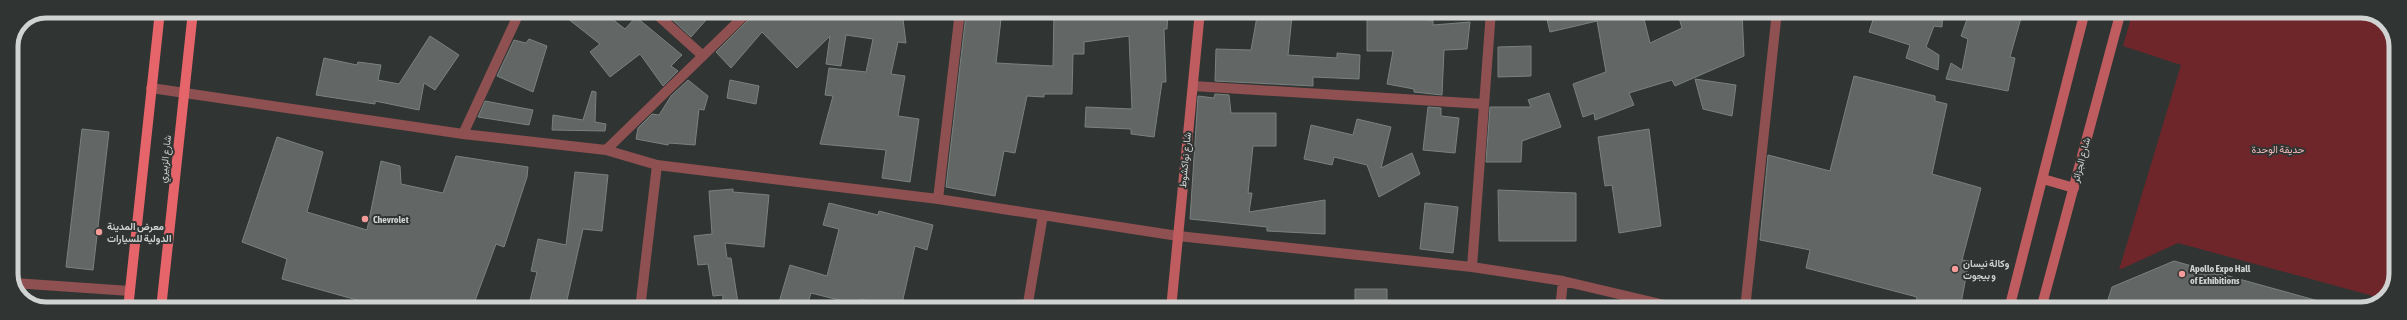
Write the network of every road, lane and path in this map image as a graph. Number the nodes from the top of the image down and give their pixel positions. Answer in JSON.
{"nodes":[{"id":1,"x":159,"y":18,"type":"edge"},
{"id":2,"x":192,"y":18,"type":"edge"},
{"id":3,"x":517,"y":18,"type":"edge"},
{"id":4,"x":661,"y":18,"type":"edge"},
{"id":5,"x":742,"y":18,"type":"edge"},
{"id":6,"x":959,"y":18,"type":"edge"},
{"id":7,"x":1199,"y":18,"type":"edge"},
{"id":8,"x":1490,"y":18,"type":"edge"},
{"id":9,"x":1776,"y":18,"type":"edge"},
{"id":10,"x":2083,"y":18,"type":"edge"},
{"id":11,"x":2119,"y":18,"type":"edge"},
{"id":12,"x":703,"y":56,"type":"junction"},
{"id":13,"x":1193,"y":86,"type":"junction"},
{"id":14,"x":151,"y":88,"type":"junction"},
{"id":15,"x":184,"y":92,"type":"junction"},
{"id":16,"x":1484,"y":104,"type":"junction"},
{"id":17,"x":463,"y":134,"type":"junction"},
{"id":18,"x":606,"y":150,"type":"junction"},
{"id":19,"x":657,"y":165,"type":"junction"},
{"id":20,"x":2043,"y":179,"type":"junction"},
{"id":21,"x":2074,"y":188,"type":"junction"},
{"id":22,"x":938,"y":199,"type":"junction"},
{"id":23,"x":1043,"y":215,"type":"junction"},
{"id":24,"x":1178,"y":236,"type":"junction"},
{"id":25,"x":1472,"y":267,"type":"junction"},
{"id":26,"x":1563,"y":281,"type":"junction"},
{"id":27,"x":20,"y":283,"type":"edge"},
{"id":28,"x":130,"y":291,"type":"junction"},
{"id":29,"x":129,"y":302,"type":"edge"},
{"id":30,"x":161,"y":302,"type":"edge"},
{"id":31,"x":641,"y":302,"type":"edge"},
{"id":32,"x":1028,"y":302,"type":"edge"},
{"id":33,"x":1172,"y":302,"type":"edge"},
{"id":34,"x":1561,"y":302,"type":"edge"},
{"id":35,"x":1652,"y":302,"type":"edge"},
{"id":36,"x":1746,"y":302,"type":"edge"},
{"id":37,"x":2011,"y":302,"type":"edge"},
{"id":38,"x":2043,"y":302,"type":"edge"}],
"edges":[{"from":1,"to":14,"type":"main road","name":"شارع الزبيري"},
{"from":2,"to":15,"type":"main road","name":"شارع الزبيري"},
{"from":3,"to":17,"type":"street"},
{"from":4,"to":12,"type":"street"},
{"from":5,"to":12,"type":"street"},
{"from":6,"to":22,"type":"street"},
{"from":7,"to":13,"type":"main road","name":"شارع نواكشوط"},
{"from":8,"to":16,"type":"street"},
{"from":9,"to":36,"type":"street"},
{"from":10,"to":20,"type":"main road"},
{"from":11,"to":21,"type":"main road","name":"شارع الجزائر"},
{"from":12,"to":18,"type":"street"},
{"from":13,"to":16,"type":"street"},
{"from":13,"to":24,"type":"main road","name":"شارع نواكشوط"},
{"from":14,"to":15,"type":"street"},
{"from":14,"to":28,"type":"main road","name":"شارع الزبيري"},
{"from":15,"to":17,"type":"street"},
{"from":15,"to":30,"type":"main road","name":"شارع الزبيري"},
{"from":16,"to":25,"type":"street"},
{"from":17,"to":18,"type":"street"},
{"from":18,"to":19,"type":"street"},
{"from":19,"to":22,"type":"street"},
{"from":19,"to":31,"type":"street"},
{"from":20,"to":21,"type":"main road"},
{"from":20,"to":37,"type":"main road"},
{"from":21,"to":38,"type":"main road","name":"شارع الجزائر"},
{"from":22,"to":23,"type":"street"},
{"from":23,"to":24,"type":"street"},
{"from":23,"to":32,"type":"street"},
{"from":24,"to":25,"type":"street"},
{"from":24,"to":33,"type":"main road","name":"شارع نواكشوط"},
{"from":25,"to":26,"type":"street"},
{"from":26,"to":34,"type":"street"},
{"from":26,"to":35,"type":"street"},
{"from":27,"to":28,"type":"street"},
{"from":28,"to":29,"type":"main road","name":"شارع الزبيري"}]}
